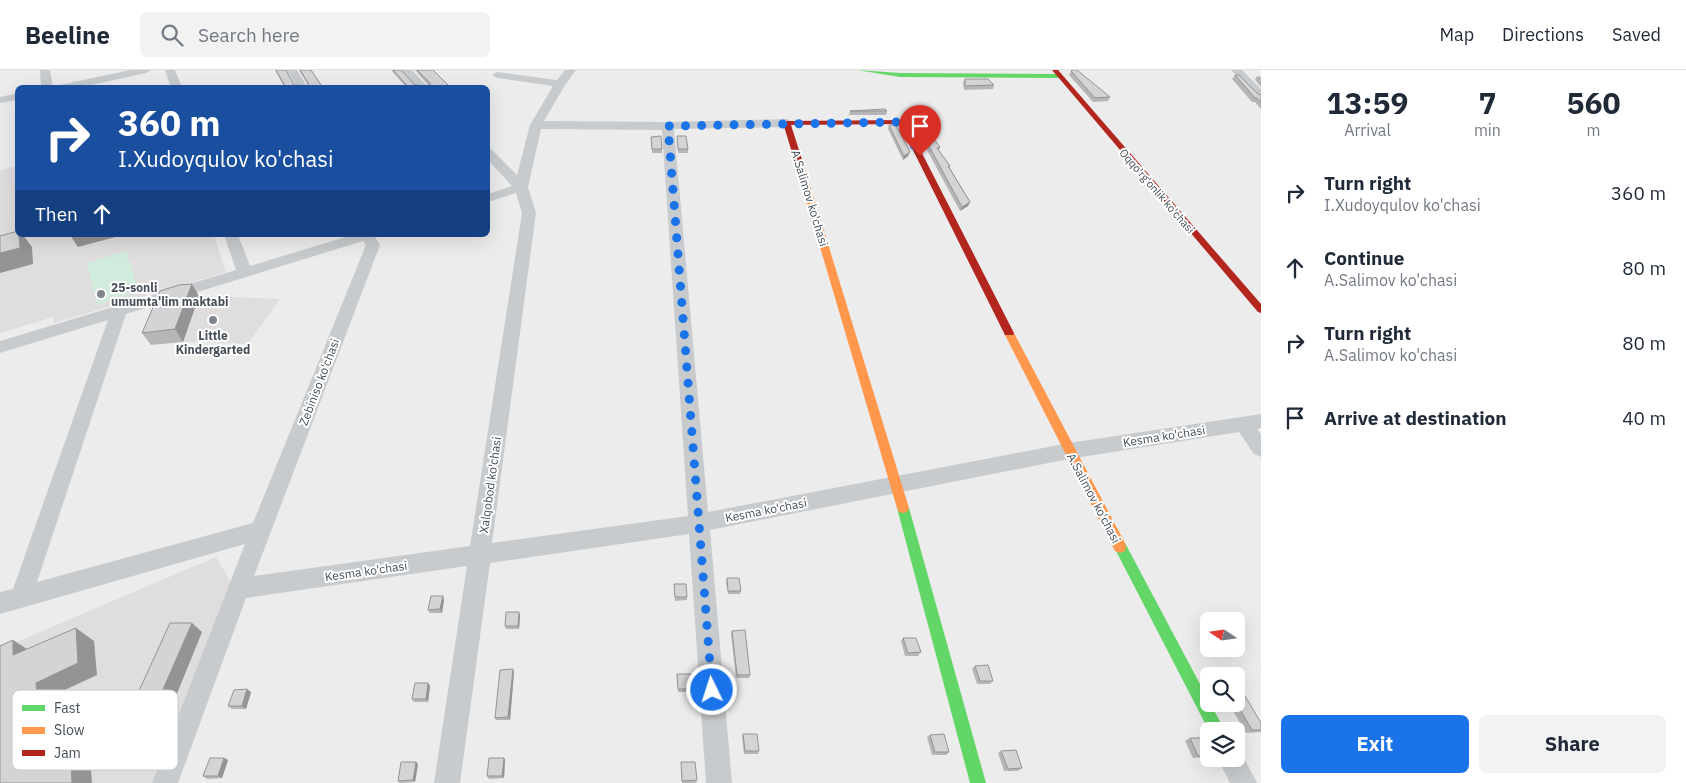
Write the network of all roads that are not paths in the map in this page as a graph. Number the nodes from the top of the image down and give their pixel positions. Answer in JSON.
{"nodes":[{"id":1,"x":45,"y":70,"type":"edge"},
{"id":2,"x":146,"y":70,"type":"edge"},
{"id":3,"x":170,"y":70,"type":"edge"},
{"id":4,"x":292,"y":70,"type":"edge"},
{"id":5,"x":406,"y":70,"type":"edge"},
{"id":6,"x":571,"y":70,"type":"edge"},
{"id":7,"x":860,"y":70,"type":"edge"},
{"id":8,"x":1236,"y":70,"type":"edge"},
{"id":9,"x":1056,"y":73,"type":"edge"},
{"id":10,"x":497,"y":75,"type":"dead end"},
{"id":11,"x":560,"y":84,"type":"junction"},
{"id":12,"x":47,"y":85,"type":"edge"},
{"id":13,"x":74,"y":85,"type":"edge"},
{"id":14,"x":175,"y":85,"type":"edge"},
{"id":15,"x":301,"y":85,"type":"edge"},
{"id":16,"x":421,"y":85,"type":"edge"},
{"id":17,"x":1261,"y":95,"type":"edge"},
{"id":18,"x":15,"y":97,"type":"edge"},
{"id":19,"x":0,"y":100,"type":"edge"},
{"id":20,"x":787,"y":123,"type":"junction"},
{"id":21,"x":536,"y":125,"type":"junction"},
{"id":22,"x":668,"y":126,"type":"junction"},
{"id":23,"x":490,"y":155,"type":"edge"},
{"id":24,"x":521,"y":187,"type":"junction"},
{"id":25,"x":490,"y":197,"type":"edge"},
{"id":26,"x":232,"y":237,"type":"edge"},
{"id":27,"x":361,"y":237,"type":"edge"},
{"id":28,"x":368,"y":237,"type":"edge"},
{"id":29,"x":244,"y":273,"type":"junction"},
{"id":30,"x":1261,"y":310,"type":"edge"},
{"id":31,"x":119,"y":311,"type":"junction"},
{"id":32,"x":0,"y":347,"type":"edge"},
{"id":33,"x":1252,"y":422,"type":"edge"},
{"id":34,"x":1261,"y":449,"type":"edge"},
{"id":35,"x":1069,"y":451,"type":"junction"},
{"id":36,"x":896,"y":485,"type":"junction"},
{"id":37,"x":700,"y":523,"type":"junction"},
{"id":38,"x":261,"y":530,"type":"junction"},
{"id":39,"x":479,"y":556,"type":"junction"},
{"id":40,"x":238,"y":588,"type":"junction"},
{"id":41,"x":21,"y":597,"type":"junction"},
{"id":42,"x":0,"y":603,"type":"edge"},
{"id":43,"x":1211,"y":722,"type":"edge"},
{"id":44,"x":178,"y":748,"type":"edge"},
{"id":45,"x":1235,"y":767,"type":"edge"},
{"id":46,"x":170,"y":770,"type":"edge"},
{"id":47,"x":165,"y":783,"type":"edge"},
{"id":48,"x":447,"y":783,"type":"edge"},
{"id":49,"x":719,"y":783,"type":"edge"},
{"id":50,"x":978,"y":783,"type":"edge"},
{"id":51,"x":1244,"y":783,"type":"edge"}],
"edges":[{"from":1,"to":12,"type":"street"},
{"from":2,"to":13,"type":"street"},
{"from":3,"to":14,"type":"street"},
{"from":4,"to":15,"type":"street"},
{"from":5,"to":16,"type":"street"},
{"from":6,"to":11,"type":"street"},
{"from":7,"to":9,"type":"street"},
{"from":8,"to":17,"type":"street"},
{"from":9,"to":30,"type":"street","name":"Oqqo'rg'onlik ko'chasi"},
{"from":10,"to":11,"type":"street"},
{"from":11,"to":21,"type":"street"},
{"from":18,"to":19,"type":"street"},
{"from":20,"to":22,"type":"street"},
{"from":20,"to":35,"type":"street","name":"A.Salimov ko'chasi"},
{"from":20,"to":36,"type":"street","name":"A.Salimov ko'chasi"},
{"from":21,"to":22,"type":"street"},
{"from":21,"to":24,"type":"street"},
{"from":22,"to":37,"type":"street"},
{"from":23,"to":24,"type":"street"},
{"from":24,"to":25,"type":"street"},
{"from":24,"to":39,"type":"street","name":"Xalqobod ko'chasi"},
{"from":26,"to":29,"type":"street"},
{"from":27,"to":29,"type":"street"},
{"from":28,"to":38,"type":"street","name":"Zebiniso ko'chasi"},
{"from":29,"to":31,"type":"street"},
{"from":31,"to":32,"type":"street"},
{"from":31,"to":41,"type":"street"},
{"from":33,"to":34,"type":"street"},
{"from":33,"to":35,"type":"street","name":"Kesma ko'chasi"},
{"from":35,"to":36,"type":"street","name":"Kesma ko'chasi"},
{"from":35,"to":43,"type":"street","name":"A.Salimov ko'chasi"},
{"from":36,"to":37,"type":"street","name":"Kesma ko'chasi"},
{"from":36,"to":50,"type":"street","name":"A.Salimov ko'chasi"},
{"from":37,"to":39,"type":"street","name":"Kesma ko'chasi"},
{"from":37,"to":49,"type":"street"},
{"from":38,"to":40,"type":"street","name":"Zebiniso ko'chasi"},
{"from":38,"to":41,"type":"street"},
{"from":39,"to":40,"type":"street","name":"Kesma ko'chasi"},
{"from":39,"to":48,"type":"street","name":"Xalqobod ko'chasi"},
{"from":40,"to":44,"type":"street","name":"Zebiniso ko'chasi"},
{"from":41,"to":42,"type":"street"},
{"from":45,"to":51,"type":"street"},
{"from":46,"to":47,"type":"street","name":"Zebiniso ko'chasi"}]}
